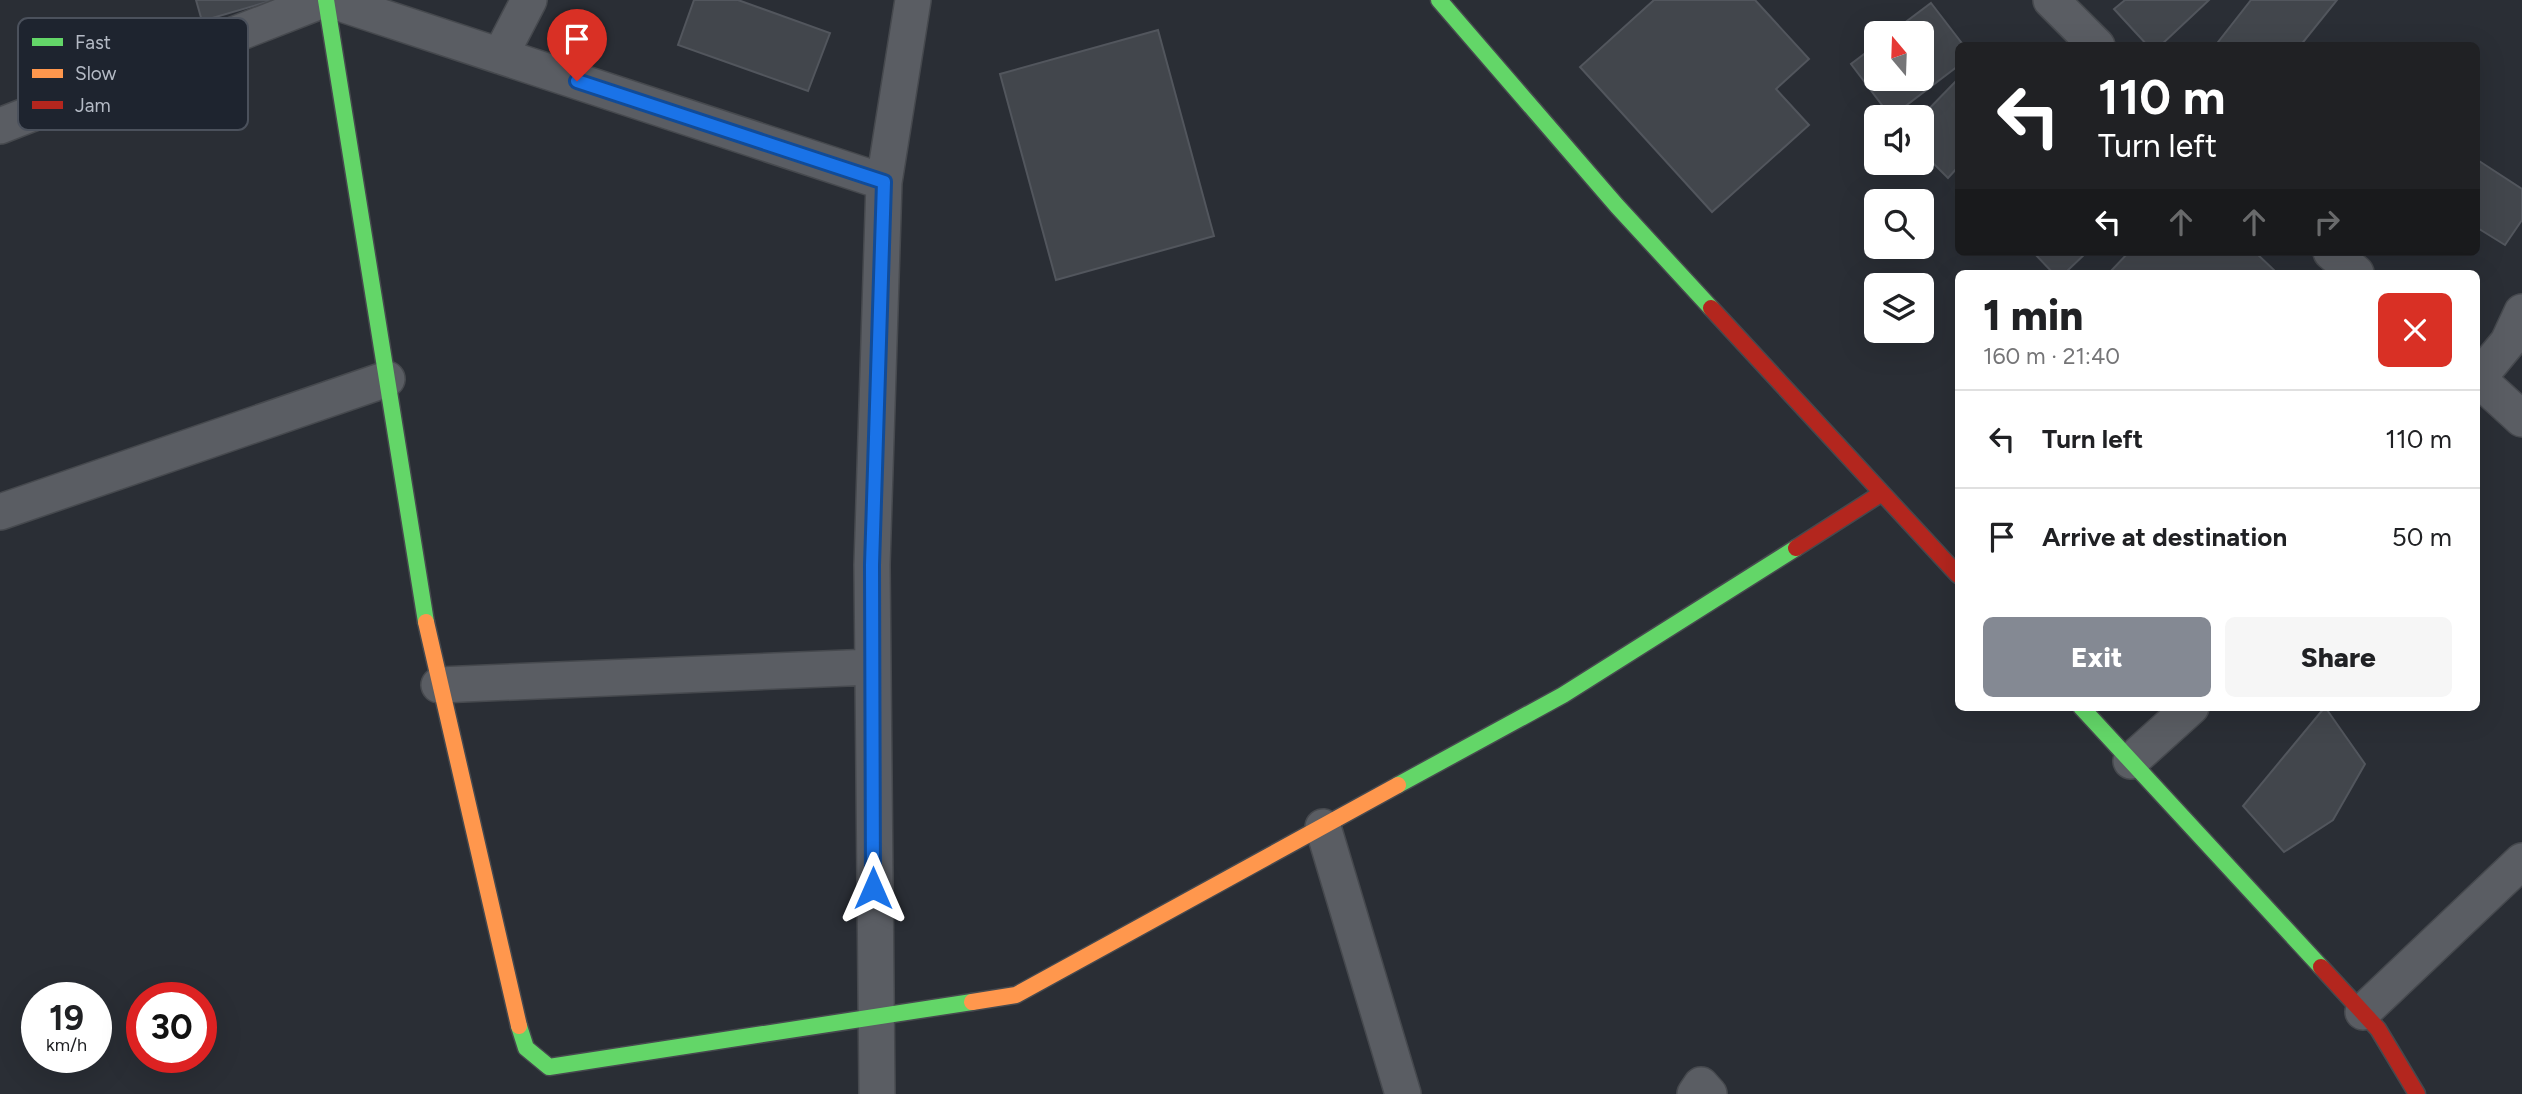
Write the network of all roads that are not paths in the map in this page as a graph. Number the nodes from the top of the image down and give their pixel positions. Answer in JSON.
{"nodes":[{"id":1,"x":326,"y":0,"type":"edge"},
{"id":2,"x":528,"y":0,"type":"edge"},
{"id":3,"x":913,"y":0,"type":"edge"},
{"id":4,"x":1439,"y":0,"type":"edge"},
{"id":5,"x":2051,"y":0,"type":"edge"},
{"id":6,"x":248,"y":30,"type":"edge"},
{"id":7,"x":2093,"y":42,"type":"edge"},
{"id":8,"x":500,"y":56,"type":"junction"},
{"id":9,"x":18,"y":119,"type":"edge"},
{"id":10,"x":0,"y":126,"type":"edge"},
{"id":11,"x":884,"y":182,"type":"junction"},
{"id":12,"x":2336,"y":256,"type":"edge"},
{"id":13,"x":2352,"y":270,"type":"edge"},
{"id":14,"x":2522,"y":312,"type":"edge"},
{"id":15,"x":2480,"y":375,"type":"edge"},
{"id":16,"x":387,"y":379,"type":"junction"},
{"id":17,"x":2480,"y":382,"type":"edge"},
{"id":18,"x":2522,"y":419,"type":"edge"},
{"id":19,"x":1882,"y":493,"type":"junction"},
{"id":20,"x":0,"y":512,"type":"edge"},
{"id":21,"x":1955,"y":572,"type":"edge"},
{"id":22,"x":873,"y":667,"type":"junction"},
{"id":23,"x":439,"y":685,"type":"junction"},
{"id":24,"x":2085,"y":711,"type":"edge"},
{"id":25,"x":2187,"y":711,"type":"edge"},
{"id":26,"x":2131,"y":761,"type":"junction"},
{"id":27,"x":1323,"y":827,"type":"junction"},
{"id":28,"x":2522,"y":861,"type":"edge"},
{"id":29,"x":2363,"y":1012,"type":"junction"},
{"id":30,"x":875,"y":1019,"type":"junction"},
{"id":31,"x":877,"y":1094,"type":"edge"},
{"id":32,"x":1403,"y":1094,"type":"edge"},
{"id":33,"x":1695,"y":1094,"type":"edge"},
{"id":34,"x":1709,"y":1094,"type":"edge"},
{"id":35,"x":2417,"y":1094,"type":"edge"}],
"edges":[{"from":1,"to":6,"type":"street"},
{"from":1,"to":8,"type":"street"},
{"from":1,"to":16,"type":"street"},
{"from":2,"to":8,"type":"street"},
{"from":3,"to":11,"type":"street"},
{"from":4,"to":19,"type":"street"},
{"from":5,"to":7,"type":"street"},
{"from":8,"to":11,"type":"street"},
{"from":9,"to":10,"type":"street"},
{"from":11,"to":22,"type":"street"},
{"from":12,"to":13,"type":"street"},
{"from":14,"to":15,"type":"street"},
{"from":16,"to":20,"type":"street"},
{"from":16,"to":23,"type":"street"},
{"from":17,"to":18,"type":"street"},
{"from":19,"to":21,"type":"street"},
{"from":19,"to":27,"type":"street"},
{"from":22,"to":23,"type":"street"},
{"from":22,"to":30,"type":"street"},
{"from":23,"to":30,"type":"street"},
{"from":24,"to":26,"type":"street"},
{"from":25,"to":26,"type":"street"},
{"from":26,"to":29,"type":"street"},
{"from":27,"to":30,"type":"street"},
{"from":27,"to":32,"type":"street"},
{"from":28,"to":29,"type":"street"},
{"from":29,"to":35,"type":"street"},
{"from":30,"to":31,"type":"street"},
{"from":33,"to":34,"type":"street"}]}
